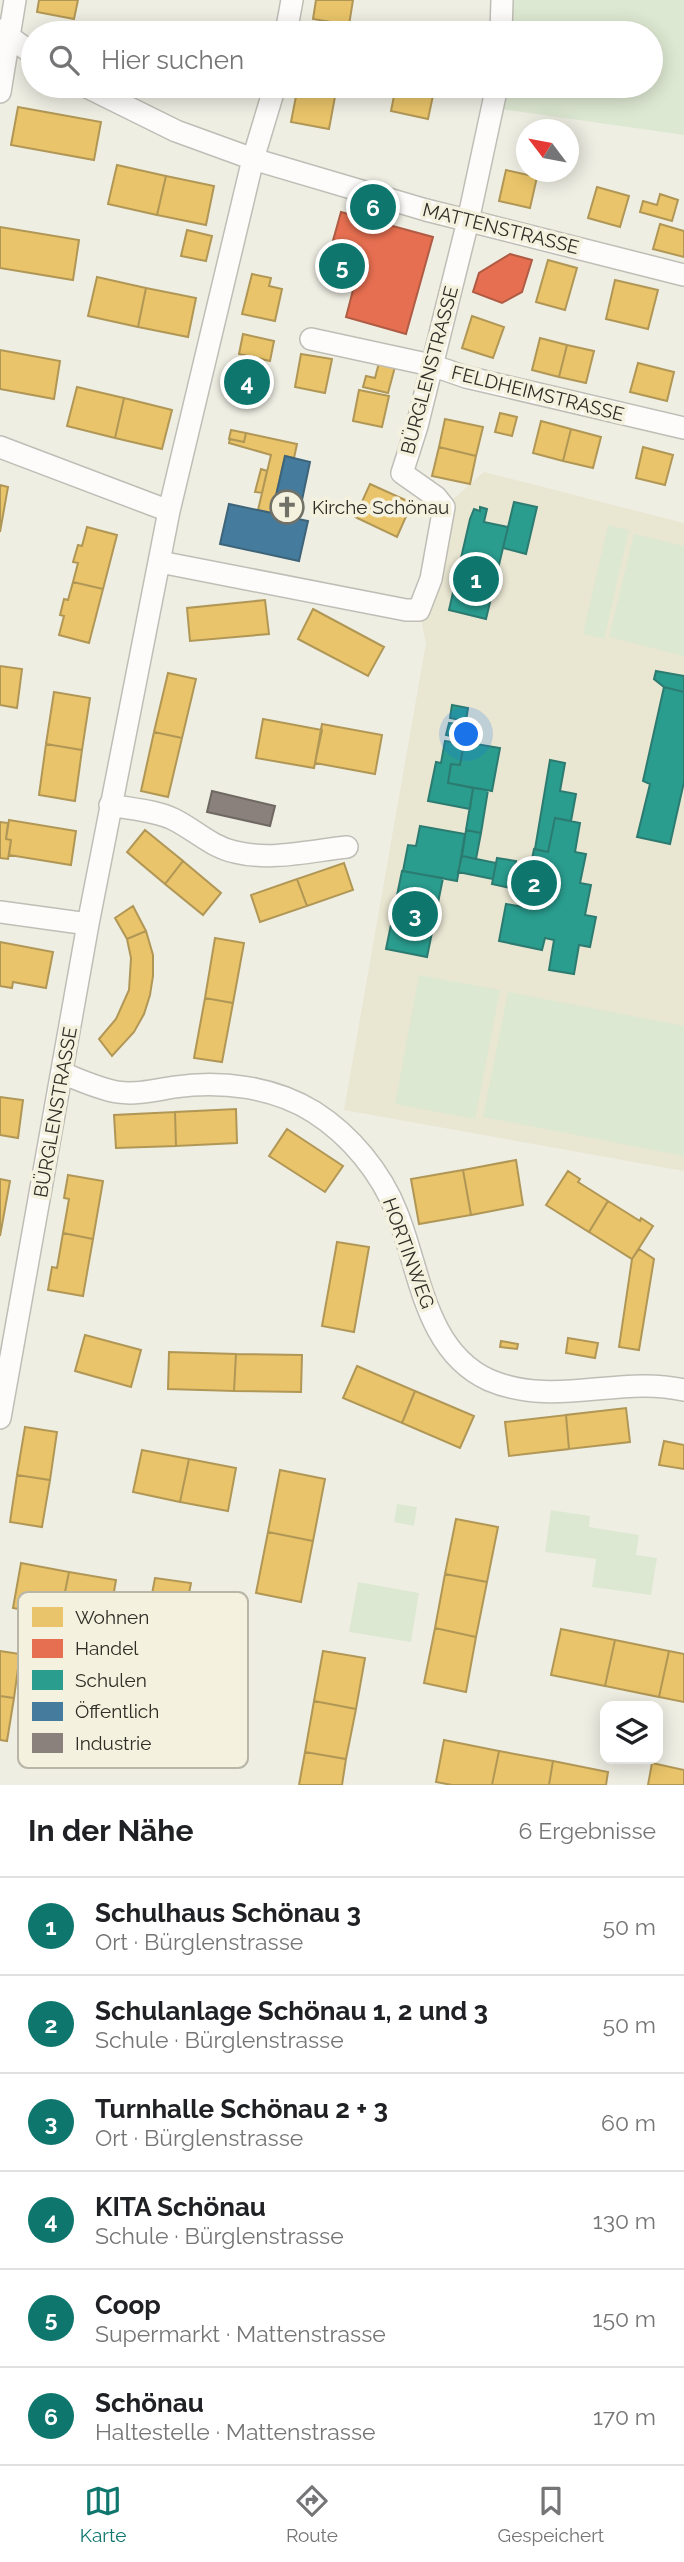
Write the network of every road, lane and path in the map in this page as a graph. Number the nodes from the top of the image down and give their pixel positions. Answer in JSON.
{"nodes":[{"id":1,"x":15,"y":0,"type":"edge"},
{"id":2,"x":292,"y":0,"type":"edge"},
{"id":3,"x":502,"y":0,"type":"edge"},
{"id":4,"x":288,"y":21,"type":"edge"},
{"id":5,"x":501,"y":21,"type":"edge"},
{"id":6,"x":4,"y":33,"type":"edge"},
{"id":7,"x":21,"y":45,"type":"edge"},
{"id":8,"x":0,"y":92,"type":"edge"},
{"id":9,"x":109,"y":98,"type":"edge"},
{"id":10,"x":271,"y":98,"type":"edge"},
{"id":11,"x":494,"y":98,"type":"edge"},
{"id":12,"x":253,"y":159,"type":"junction"},
{"id":13,"x":468,"y":221,"type":"junction"},
{"id":14,"x":684,"y":275,"type":"edge"},
{"id":15,"x":311,"y":339,"type":"dead end"},
{"id":16,"x":431,"y":365,"type":"junction"},
{"id":17,"x":684,"y":428,"type":"edge"},
{"id":18,"x":0,"y":447,"type":"edge"},
{"id":19,"x":169,"y":511,"type":"junction"},
{"id":20,"x":160,"y":562,"type":"junction"},
{"id":21,"x":110,"y":806,"type":"junction"},
{"id":22,"x":347,"y":847,"type":"dead end"},
{"id":23,"x":0,"y":912,"type":"edge"},
{"id":24,"x":88,"y":924,"type":"junction"},
{"id":25,"x":62,"y":1073,"type":"junction"},
{"id":26,"x":684,"y":1390,"type":"edge"},
{"id":27,"x":0,"y":1418,"type":"edge"}],
"edges":[{"from":1,"to":6,"type":"street"},
{"from":2,"to":4,"type":"street"},
{"from":3,"to":5,"type":"street"},
{"from":6,"to":7,"type":"street"},
{"from":6,"to":8,"type":"street"},
{"from":9,"to":12,"type":"street","name":"MATTENSTRASSE"},
{"from":10,"to":12,"type":"street","name":"BÜRGLENSTRASSE"},
{"from":11,"to":13,"type":"street","name":"BÜRGLENSTRASSE"},
{"from":12,"to":13,"type":"street","name":"MATTENSTRASSE"},
{"from":12,"to":19,"type":"street","name":"BÜRGLENSTRASSE"},
{"from":13,"to":14,"type":"street","name":"MATTENSTRASSE"},
{"from":13,"to":16,"type":"street","name":"BÜRGLENSTRASSE"},
{"from":15,"to":16,"type":"street","name":"FELDHEIMSTRASSE"},
{"from":16,"to":17,"type":"street","name":"FELDHEIMSTRASSE"},
{"from":16,"to":20,"type":"street","name":"BÜRGLENSTRASSE"},
{"from":18,"to":19,"type":"street"},
{"from":19,"to":20,"type":"street","name":"BÜRGLENSTRASSE"},
{"from":20,"to":21,"type":"street","name":"BÜRGLENSTRASSE"},
{"from":21,"to":22,"type":"street"},
{"from":21,"to":24,"type":"street","name":"BÜRGLENSTRASSE"},
{"from":23,"to":24,"type":"street"},
{"from":24,"to":25,"type":"street","name":"BÜRGLENSTRASSE"},
{"from":25,"to":26,"type":"street","name":"HORTINWEG"},
{"from":25,"to":27,"type":"street","name":"BÜRGLENSTRASSE"}]}
